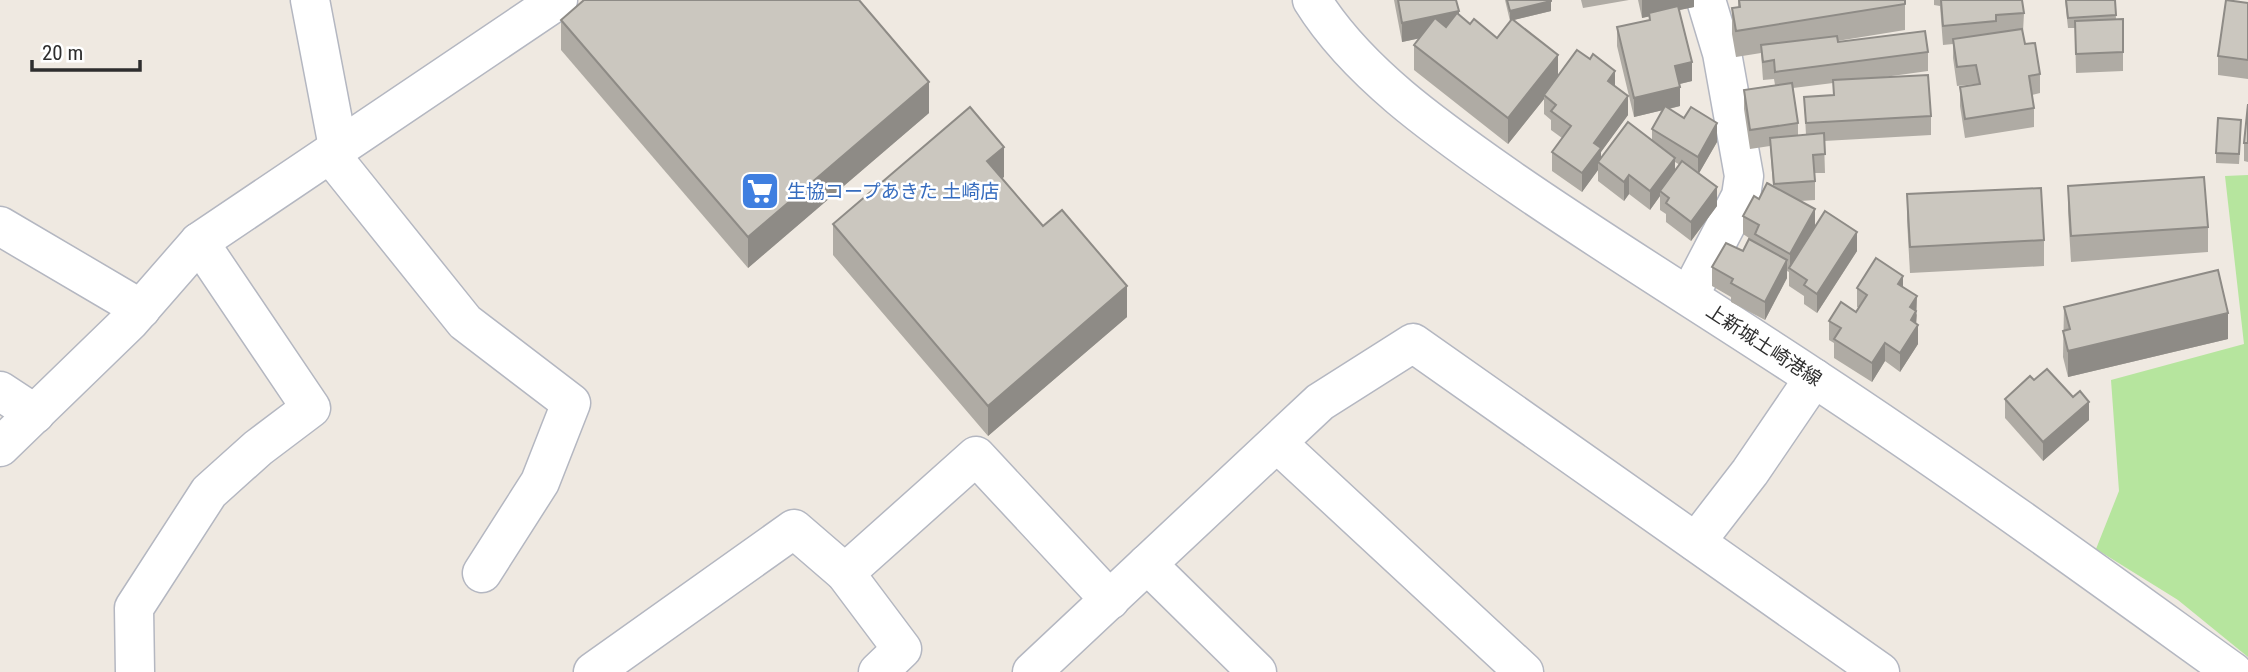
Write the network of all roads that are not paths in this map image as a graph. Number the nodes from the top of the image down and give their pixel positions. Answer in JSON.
{"nodes":[{"id":1,"x":310,"y":0,"type":"edge"},
{"id":2,"x":558,"y":0,"type":"edge"},
{"id":3,"x":1312,"y":0,"type":"edge"},
{"id":4,"x":1706,"y":0,"type":"edge"},
{"id":5,"x":334,"y":150,"type":"junction"},
{"id":6,"x":0,"y":226,"type":"edge"},
{"id":7,"x":199,"y":242,"type":"junction"},
{"id":8,"x":1689,"y":296,"type":"junction"},
{"id":9,"x":141,"y":309,"type":"junction"},
{"id":10,"x":1814,"y":378,"type":"junction"},
{"id":11,"x":0,"y":391,"type":"edge"},
{"id":12,"x":35,"y":414,"type":"junction"},
{"id":13,"x":1277,"y":443,"type":"junction"},
{"id":14,"x":0,"y":447,"type":"edge"},
{"id":15,"x":1696,"y":542,"type":"junction"},
{"id":16,"x":1147,"y":564,"type":"junction"},
{"id":17,"x":482,"y":573,"type":"dead end"},
{"id":18,"x":845,"y":573,"type":"junction"},
{"id":19,"x":1110,"y":600,"type":"junction"},
{"id":20,"x":135,"y":672,"type":"edge"},
{"id":21,"x":593,"y":672,"type":"edge"},
{"id":22,"x":878,"y":672,"type":"edge"},
{"id":23,"x":1032,"y":672,"type":"edge"},
{"id":24,"x":1257,"y":672,"type":"edge"},
{"id":25,"x":1524,"y":672,"type":"edge"},
{"id":26,"x":1880,"y":672,"type":"edge"},
{"id":27,"x":2233,"y":672,"type":"edge"}],
"edges":[{"from":1,"to":5,"type":"street"},
{"from":2,"to":5,"type":"street"},
{"from":3,"to":8,"type":"street","name":"上新城土崎港線"},
{"from":4,"to":8,"type":"street"},
{"from":5,"to":7,"type":"street"},
{"from":5,"to":17,"type":"street"},
{"from":6,"to":9,"type":"street"},
{"from":7,"to":9,"type":"street"},
{"from":7,"to":20,"type":"street"},
{"from":8,"to":10,"type":"street","name":"上新城土崎港線"},
{"from":9,"to":12,"type":"street"},
{"from":10,"to":15,"type":"street"},
{"from":10,"to":27,"type":"street","name":"上新城土崎港線"},
{"from":11,"to":12,"type":"street"},
{"from":12,"to":14,"type":"street"},
{"from":13,"to":15,"type":"street"},
{"from":13,"to":16,"type":"street"},
{"from":13,"to":25,"type":"street"},
{"from":15,"to":26,"type":"street"},
{"from":16,"to":19,"type":"street"},
{"from":16,"to":24,"type":"street"},
{"from":18,"to":19,"type":"street"},
{"from":18,"to":21,"type":"street"},
{"from":18,"to":22,"type":"street"},
{"from":19,"to":23,"type":"street"}]}
